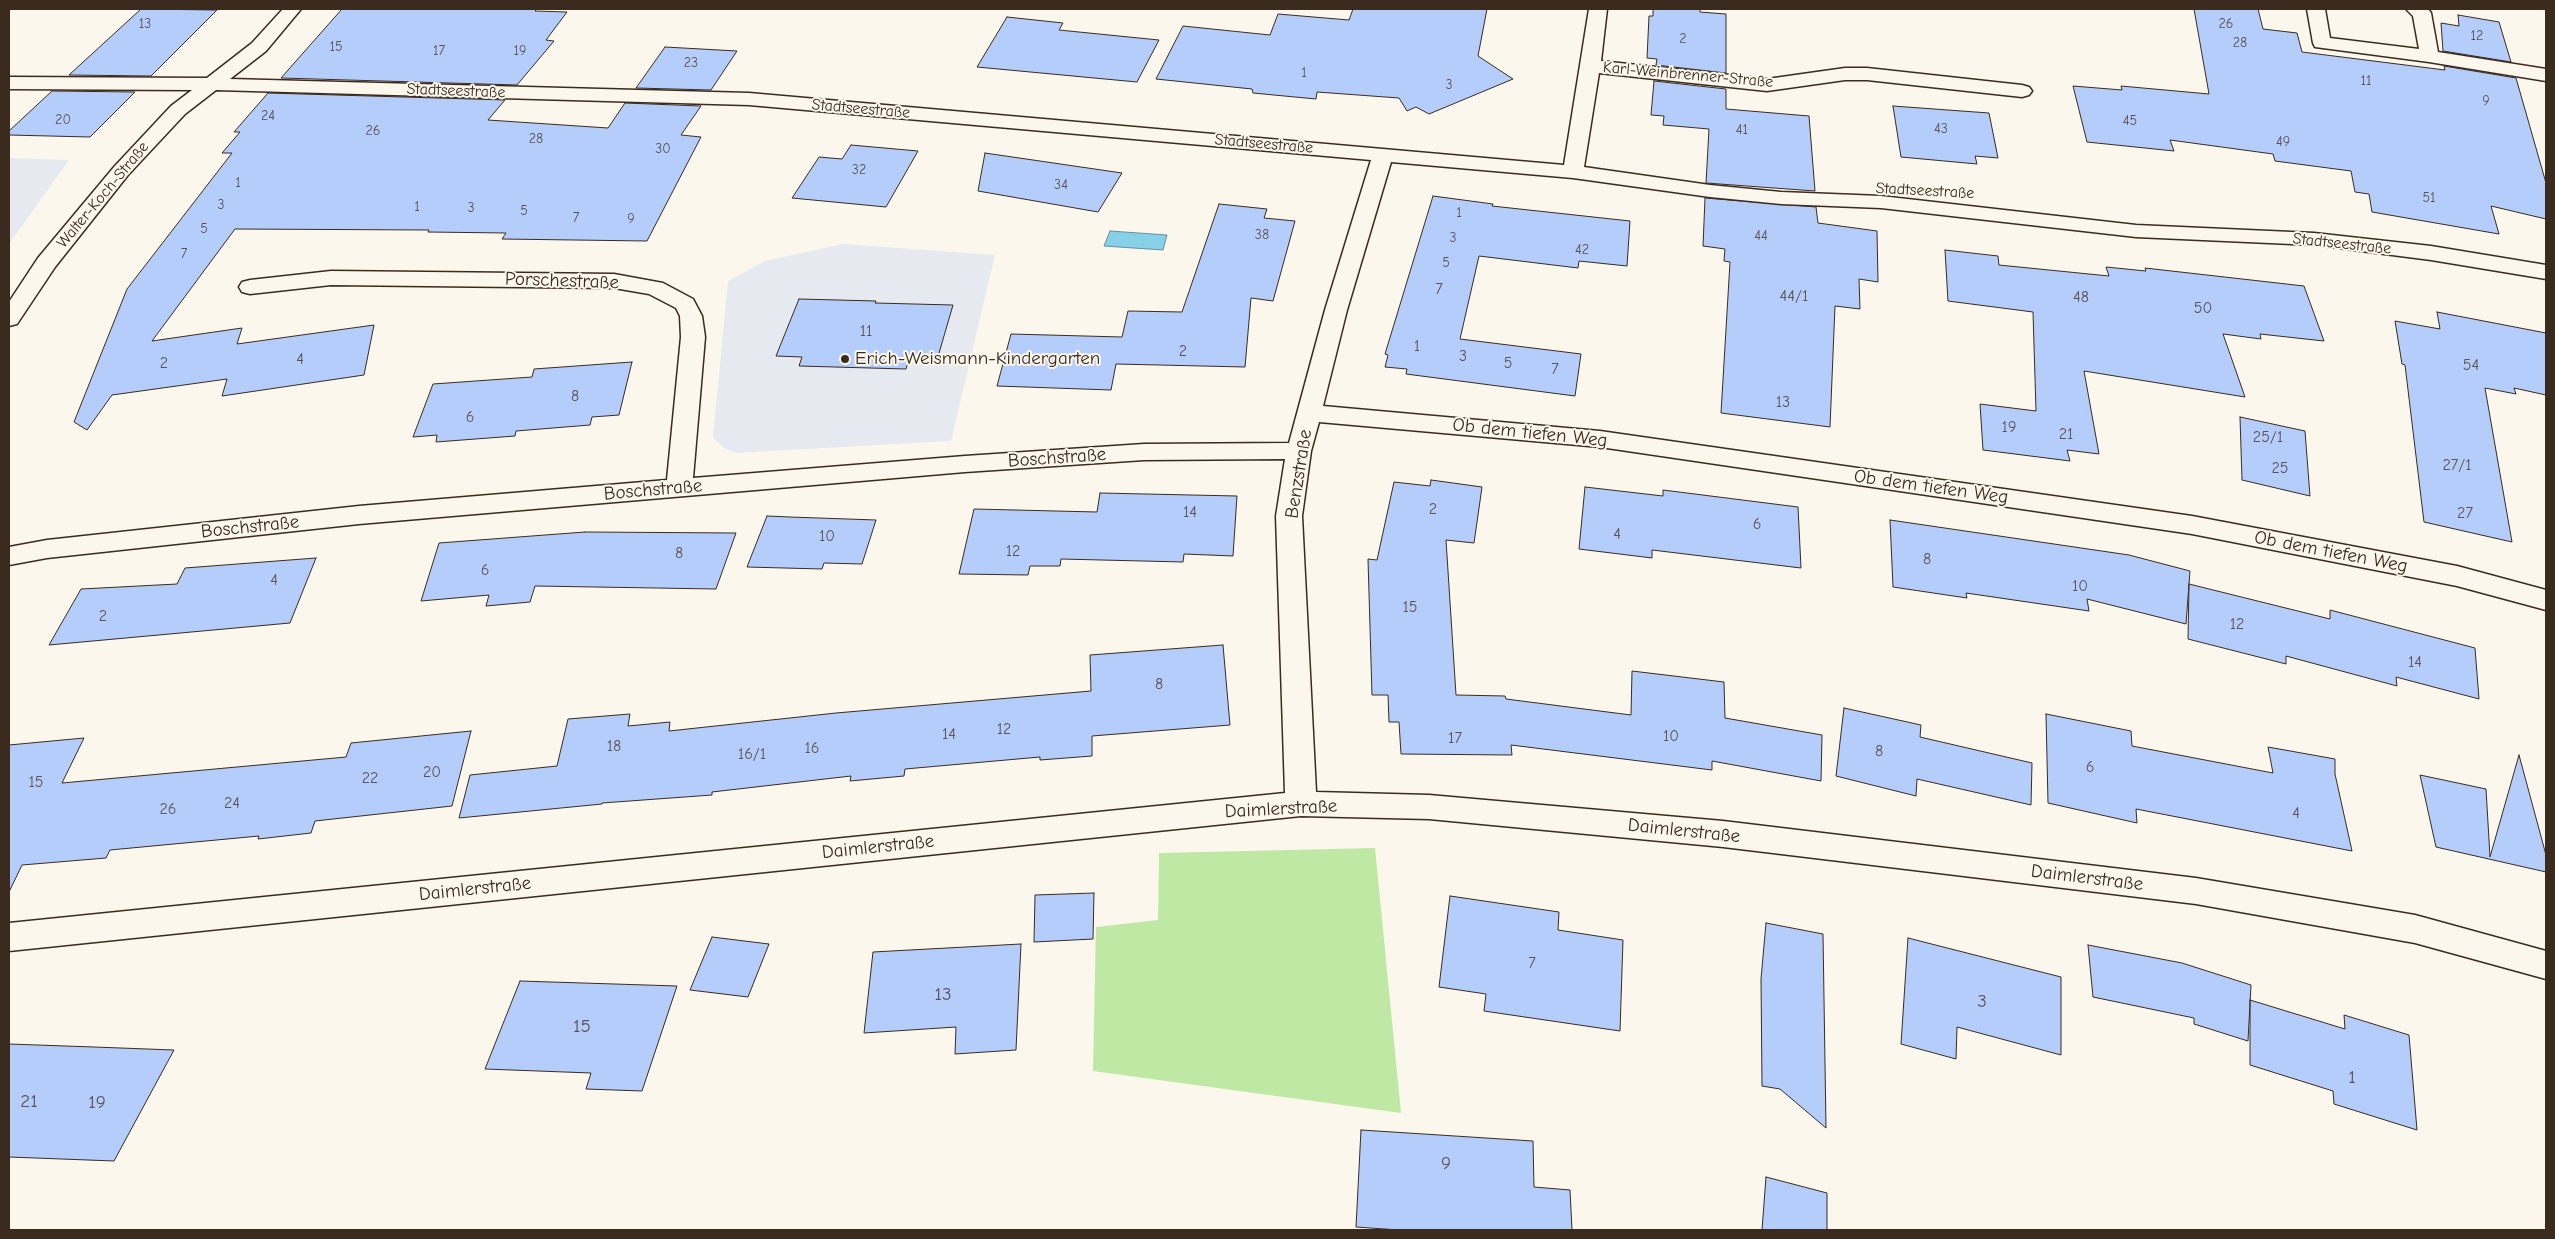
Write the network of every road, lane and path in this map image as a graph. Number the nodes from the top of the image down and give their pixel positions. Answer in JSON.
{"nodes":[{"id":1,"x":292,"y":9,"type":"edge"},
{"id":2,"x":1598,"y":9,"type":"edge"},
{"id":3,"x":2316,"y":9,"type":"edge"},
{"id":4,"x":2414,"y":9,"type":"edge"},
{"id":5,"x":2430,"y":56,"type":"junction"},
{"id":6,"x":1591,"y":66,"type":"junction"},
{"id":7,"x":2546,"y":75,"type":"edge"},
{"id":8,"x":9,"y":83,"type":"edge"},
{"id":9,"x":211,"y":84,"type":"junction"},
{"id":10,"x":2022,"y":91,"type":"dead end"},
{"id":11,"x":1383,"y":154,"type":"junction"},
{"id":12,"x":1573,"y":172,"type":"junction"},
{"id":13,"x":2546,"y":272,"type":"edge"},
{"id":14,"x":250,"y":288,"type":"dead end"},
{"id":15,"x":9,"y":319,"type":"edge"},
{"id":16,"x":1309,"y":413,"type":"junction"},
{"id":17,"x":1299,"y":452,"type":"junction"},
{"id":18,"x":680,"y":488,"type":"junction"},
{"id":19,"x":9,"y":556,"type":"edge"},
{"id":20,"x":2546,"y":600,"type":"edge"},
{"id":21,"x":1301,"y":804,"type":"junction"},
{"id":22,"x":9,"y":937,"type":"edge"},
{"id":23,"x":2546,"y":965,"type":"edge"}],
"edges":[{"from":1,"to":9,"type":"street","name":"Walter-Koch-Straße"},
{"from":2,"to":6,"type":"street","name":"Karl-Weinbrenner-Straße"},
{"from":3,"to":5,"type":"street"},
{"from":4,"to":5,"type":"street"},
{"from":5,"to":7,"type":"street"},
{"from":6,"to":10,"type":"street","name":"Karl-Weinbrenner-Straße"},
{"from":6,"to":12,"type":"street","name":"Karl-Weinbrenner-Straße"},
{"from":8,"to":9,"type":"street","name":"Stadtseestraße"},
{"from":9,"to":11,"type":"street","name":"Stadtseestraße"},
{"from":9,"to":15,"type":"street","name":"Walter-Koch-Straße"},
{"from":11,"to":12,"type":"street","name":"Stadtseestraße"},
{"from":11,"to":16,"type":"street","name":"Benzstraße"},
{"from":12,"to":13,"type":"street","name":"Stadtseestraße"},
{"from":14,"to":18,"type":"street","name":"Porschestraße"},
{"from":16,"to":17,"type":"street","name":"Benzstraße"},
{"from":16,"to":20,"type":"street","name":"Ob dem tiefen Weg"},
{"from":17,"to":18,"type":"street","name":"Boschstraße"},
{"from":17,"to":21,"type":"street","name":"Benzstraße"},
{"from":18,"to":19,"type":"street","name":"Boschstraße"},
{"from":21,"to":22,"type":"street","name":"Daimlerstraße"},
{"from":21,"to":23,"type":"street","name":"Daimlerstraße"}]}
